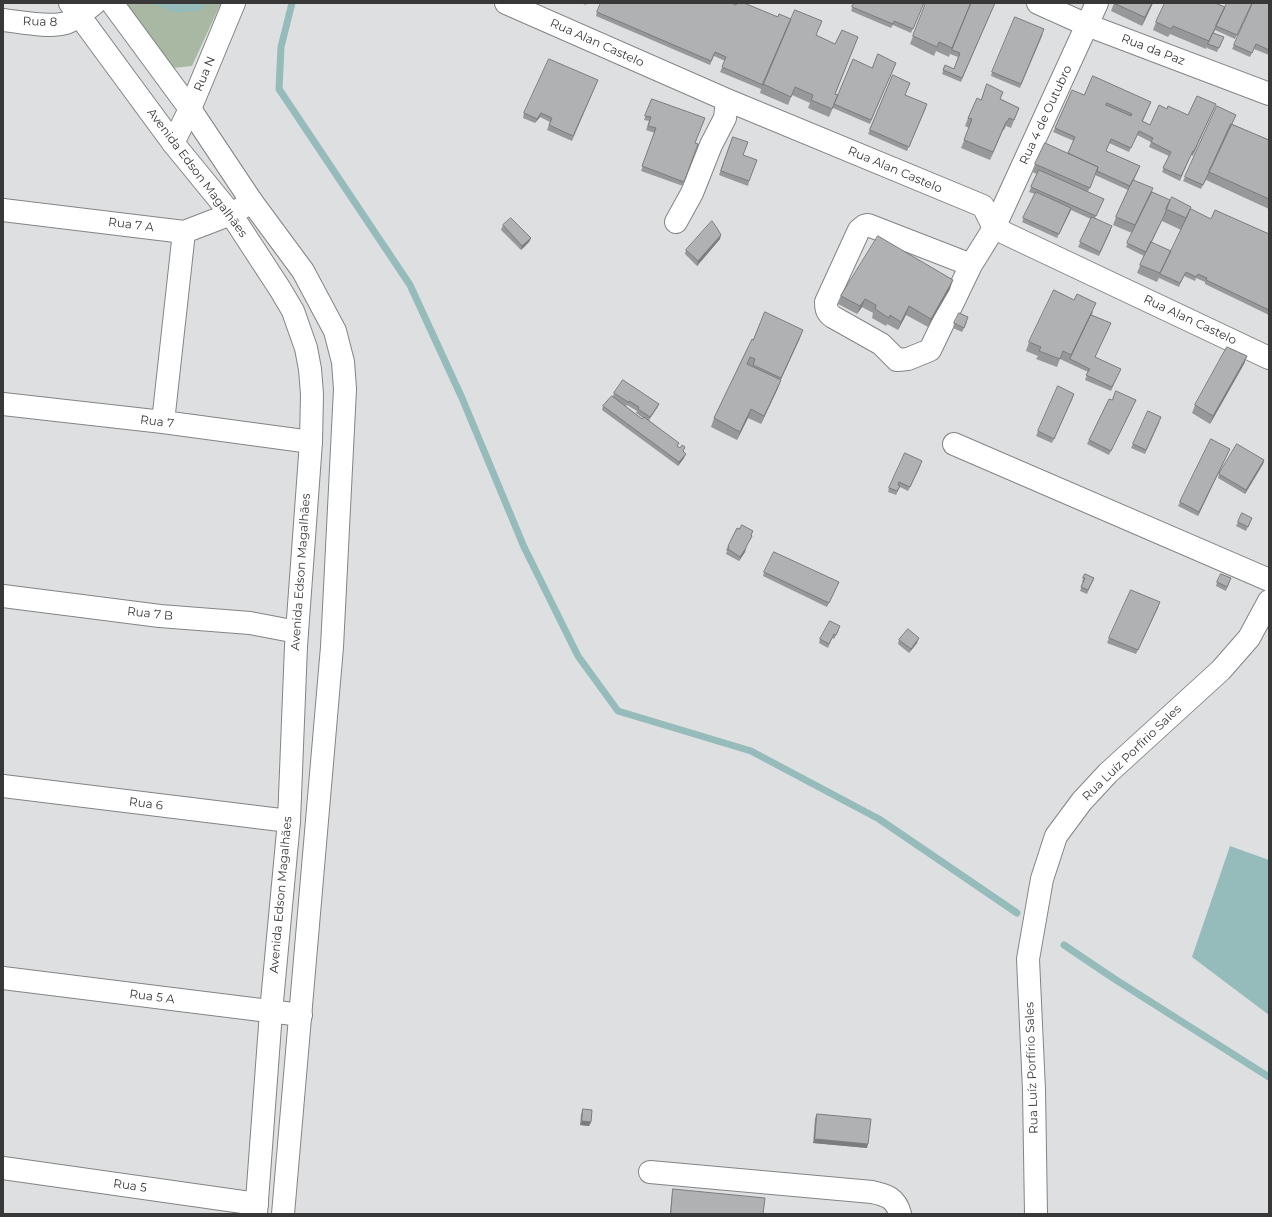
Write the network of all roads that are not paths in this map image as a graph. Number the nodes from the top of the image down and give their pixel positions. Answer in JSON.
{"nodes":[{"id":1,"x":112,"y":3,"type":"edge"},
{"id":2,"x":234,"y":3,"type":"edge"},
{"id":3,"x":506,"y":3,"type":"edge"},
{"id":4,"x":1038,"y":3,"type":"edge"},
{"id":5,"x":1097,"y":3,"type":"edge"},
{"id":6,"x":81,"y":7,"type":"edge"},
{"id":7,"x":3,"y":20,"type":"edge"},
{"id":8,"x":1087,"y":24,"type":"junction"},
{"id":9,"x":1269,"y":94,"type":"edge"},
{"id":10,"x":727,"y":100,"type":"junction"},
{"id":11,"x":190,"y":109,"type":"junction"},
{"id":12,"x":173,"y":143,"type":"junction"},
{"id":13,"x":252,"y":202,"type":"junction"},
{"id":14,"x":3,"y":210,"type":"edge"},
{"id":15,"x":230,"y":214,"type":"junction"},
{"id":16,"x":676,"y":222,"type":"dead end"},
{"id":17,"x":994,"y":228,"type":"junction"},
{"id":18,"x":184,"y":232,"type":"junction"},
{"id":19,"x":971,"y":265,"type":"junction"},
{"id":20,"x":1269,"y":358,"type":"edge"},
{"id":21,"x":3,"y":404,"type":"edge"},
{"id":22,"x":163,"y":422,"type":"junction"},
{"id":23,"x":311,"y":442,"type":"junction"},
{"id":24,"x":954,"y":444,"type":"dead end"},
{"id":25,"x":1269,"y":580,"type":"edge"},
{"id":26,"x":3,"y":596,"type":"edge"},
{"id":27,"x":1269,"y":601,"type":"edge"},
{"id":28,"x":297,"y":632,"type":"junction"},
{"id":29,"x":332,"y":647,"type":"junction"},
{"id":30,"x":3,"y":786,"type":"edge"},
{"id":31,"x":288,"y":821,"type":"junction"},
{"id":32,"x":3,"y":978,"type":"edge"},
{"id":33,"x":271,"y":1012,"type":"junction"},
{"id":34,"x":301,"y":1015,"type":"junction"},
{"id":35,"x":3,"y":1168,"type":"edge"},
{"id":36,"x":650,"y":1172,"type":"dead end"},
{"id":37,"x":257,"y":1209,"type":"edge"},
{"id":38,"x":283,"y":1214,"type":"edge"},
{"id":39,"x":900,"y":1214,"type":"edge"},
{"id":40,"x":1036,"y":1214,"type":"edge"}],
"edges":[{"from":1,"to":11,"type":"street"},
{"from":2,"to":11,"type":"street","name":"Rua N"},
{"from":3,"to":10,"type":"street","name":"Rua Alan Castelo"},
{"from":4,"to":8,"type":"street","name":"Rua da Paz"},
{"from":5,"to":8,"type":"street","name":"Rua 4 de Outubro"},
{"from":6,"to":7,"type":"street","name":"Rua 8"},
{"from":6,"to":12,"type":"street","name":"Avenida Edson Magalhães"},
{"from":8,"to":9,"type":"street","name":"Rua da Paz"},
{"from":8,"to":17,"type":"street","name":"Rua 4 de Outubro"},
{"from":10,"to":16,"type":"street"},
{"from":10,"to":17,"type":"street","name":"Rua Alan Castelo"},
{"from":11,"to":12,"type":"street","name":"Rua N"},
{"from":11,"to":13,"type":"street"},
{"from":12,"to":15,"type":"street","name":"Avenida Edson Magalhães"},
{"from":13,"to":15,"type":"street","name":"Rua 7 A"},
{"from":13,"to":29,"type":"street"},
{"from":14,"to":18,"type":"street","name":"Rua 7 A"},
{"from":15,"to":18,"type":"street","name":"Rua 7 A"},
{"from":15,"to":23,"type":"street","name":"Avenida Edson Magalhães"},
{"from":17,"to":19,"type":"street","name":"Rua 4 de Outubro"},
{"from":17,"to":20,"type":"street","name":"Rua Alan Castelo"},
{"from":18,"to":22,"type":"street"},
{"from":19,"to":19,"type":"street","name":"Rua 4 de Outubro"},
{"from":21,"to":22,"type":"street","name":"Rua 7"},
{"from":22,"to":23,"type":"street","name":"Rua 7"},
{"from":23,"to":28,"type":"street","name":"Avenida Edson Magalhães"},
{"from":24,"to":25,"type":"street"},
{"from":26,"to":28,"type":"street","name":"Rua 7 B"},
{"from":27,"to":40,"type":"street","name":"Rua Luíz Porfírio Sales"},
{"from":28,"to":29,"type":"street","name":"Rua 7 B"},
{"from":28,"to":31,"type":"street","name":"Avenida Edson Magalhães"},
{"from":29,"to":34,"type":"street"},
{"from":30,"to":31,"type":"street","name":"Rua 6"},
{"from":31,"to":33,"type":"street","name":"Avenida Edson Magalhães"},
{"from":32,"to":33,"type":"street","name":"Rua 5 A"},
{"from":33,"to":34,"type":"street","name":"Rua 5 A"},
{"from":33,"to":37,"type":"street","name":"Avenida Edson Magalhães"},
{"from":34,"to":38,"type":"street"},
{"from":35,"to":37,"type":"street","name":"Rua 5"},
{"from":36,"to":39,"type":"street"}]}
